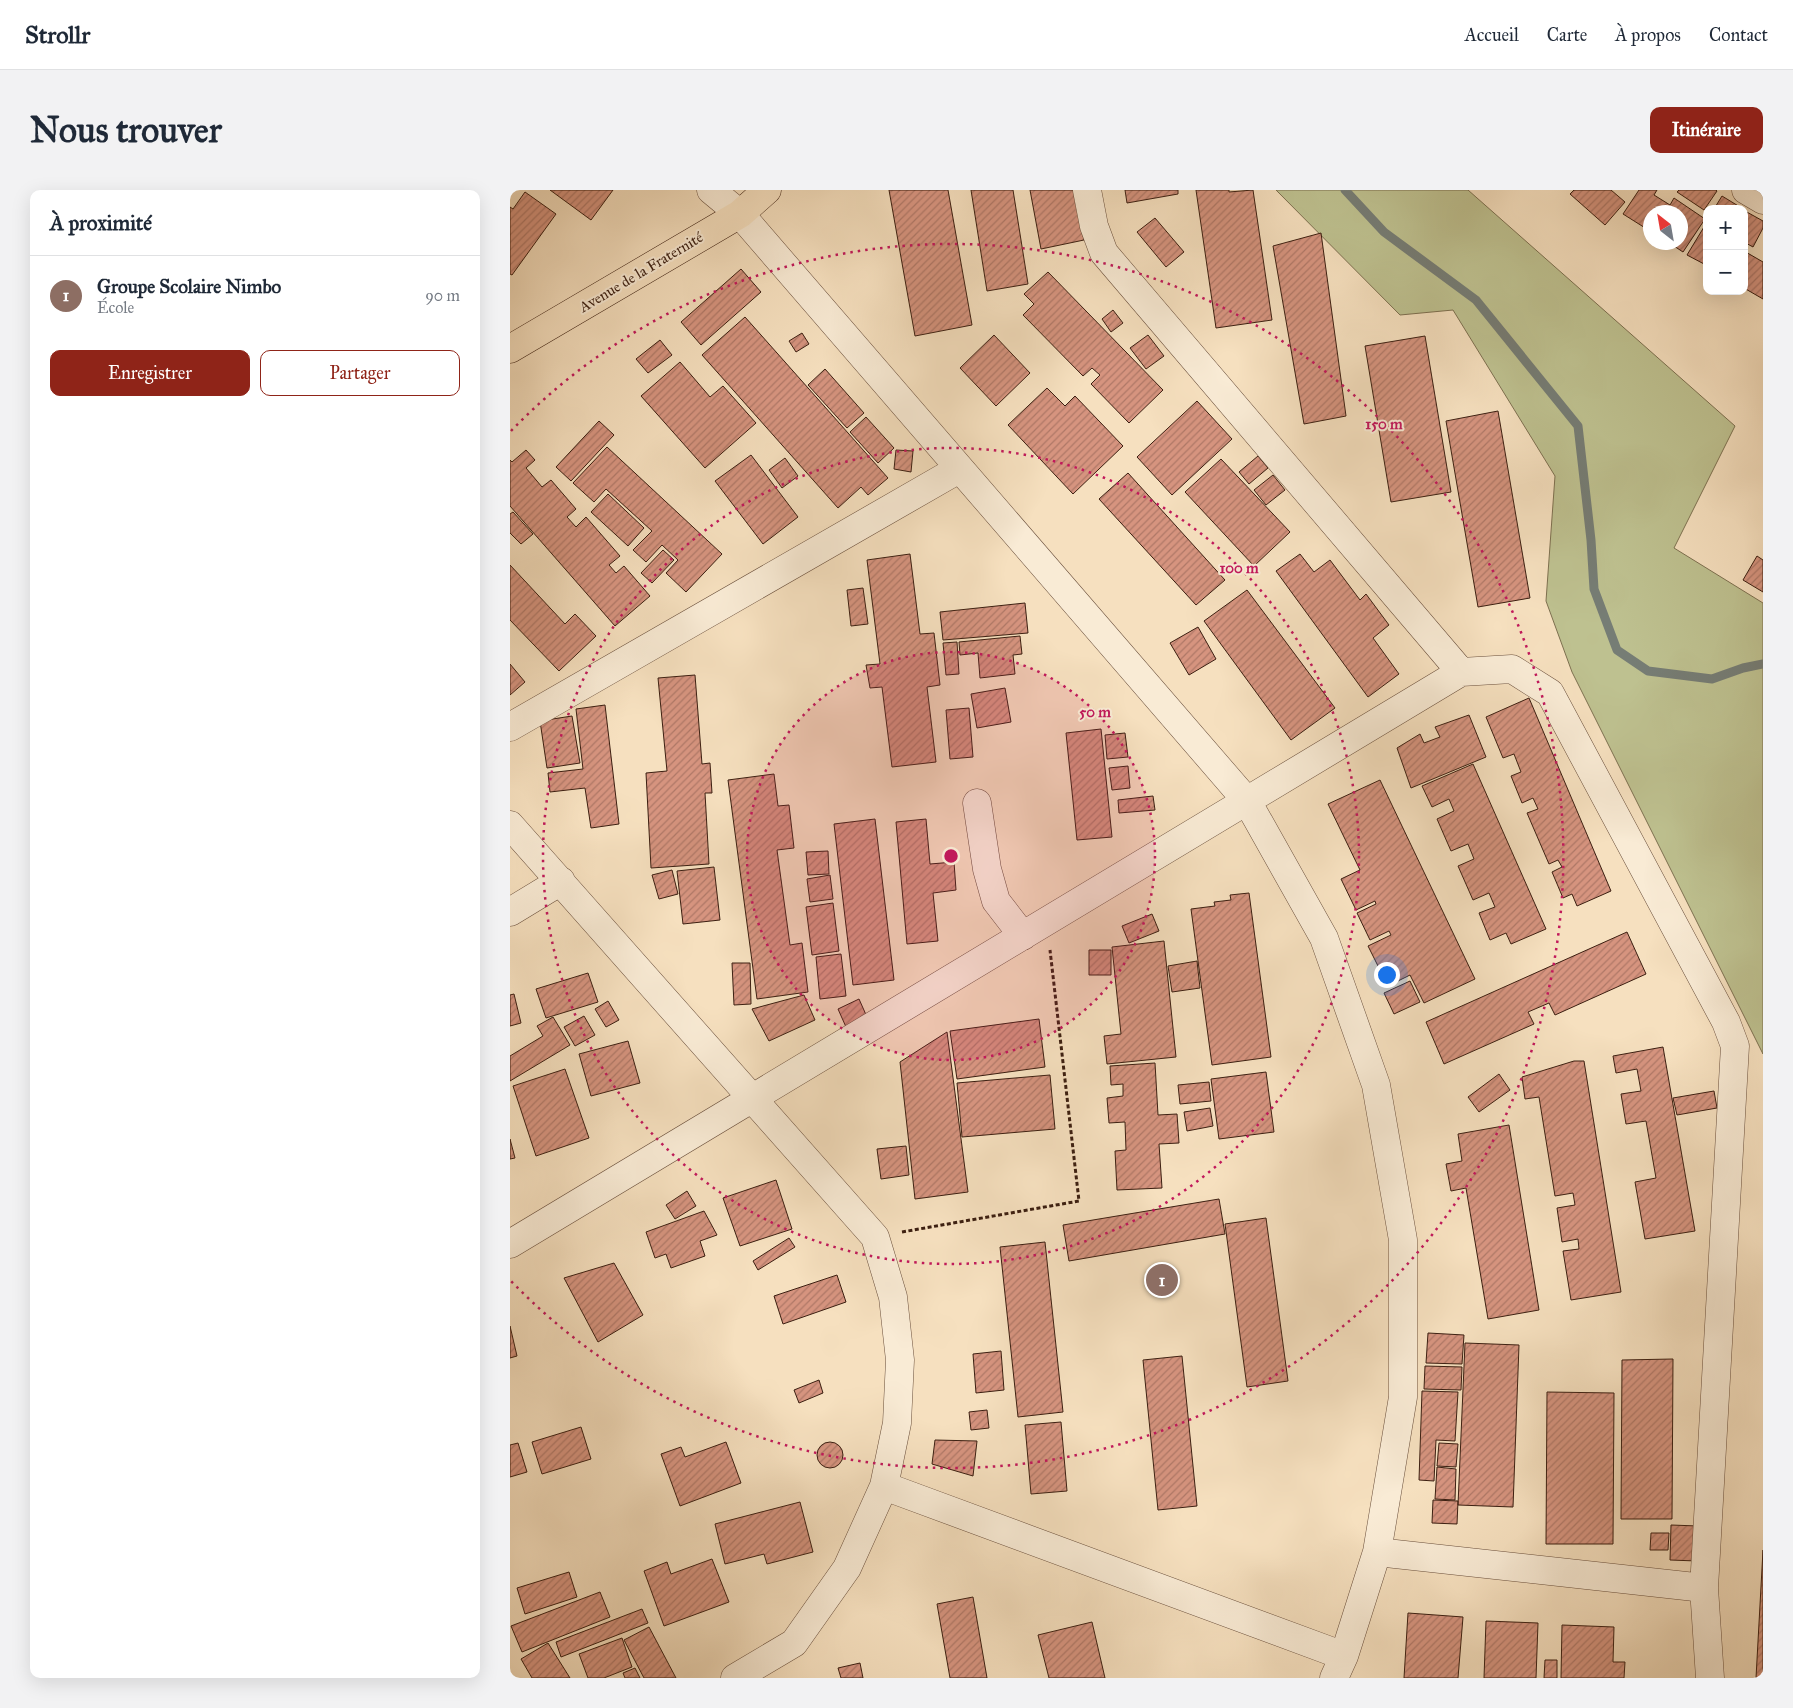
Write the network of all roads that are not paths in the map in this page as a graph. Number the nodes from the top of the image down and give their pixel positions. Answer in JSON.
{"nodes":[{"id":1,"x":711,"y":190,"type":"edge"},
{"id":2,"x":767,"y":190,"type":"edge"},
{"id":3,"x":1088,"y":190,"type":"edge"},
{"id":4,"x":1746,"y":190,"type":"edge"},
{"id":5,"x":1763,"y":200,"type":"edge"},
{"id":6,"x":740,"y":214,"type":"junction"},
{"id":7,"x":510,"y":349,"type":"edge"},
{"id":8,"x":959,"y":469,"type":"junction"},
{"id":9,"x":1461,"y":672,"type":"junction"},
{"id":10,"x":510,"y":727,"type":"edge"},
{"id":11,"x":1247,"y":801,"type":"junction"},
{"id":12,"x":977,"y":803,"type":"dead end"},
{"id":13,"x":510,"y":825,"type":"edge"},
{"id":14,"x":561,"y":881,"type":"junction"},
{"id":15,"x":510,"y":912,"type":"edge"},
{"id":16,"x":1023,"y":936,"type":"junction"},
{"id":17,"x":753,"y":1098,"type":"junction"},
{"id":18,"x":510,"y":1244,"type":"edge"},
{"id":19,"x":884,"y":1486,"type":"junction"},
{"id":20,"x":1377,"y":1552,"type":"junction"},
{"id":21,"x":1704,"y":1588,"type":"junction"},
{"id":22,"x":1339,"y":1667,"type":"edge"},
{"id":23,"x":735,"y":1678,"type":"edge"},
{"id":24,"x":1710,"y":1678,"type":"edge"}],
"edges":[{"from":1,"to":6,"type":"street"},
{"from":2,"to":6,"type":"main road","name":"Avenue de la Fraternité"},
{"from":3,"to":9,"type":"street"},
{"from":4,"to":5,"type":"street"},
{"from":6,"to":7,"type":"main road","name":"Avenue de la Fraternité"},
{"from":6,"to":8,"type":"street"},
{"from":8,"to":10,"type":"street"},
{"from":8,"to":11,"type":"street"},
{"from":9,"to":11,"type":"street"},
{"from":9,"to":21,"type":"street"},
{"from":11,"to":16,"type":"street"},
{"from":11,"to":20,"type":"street"},
{"from":12,"to":16,"type":"street"},
{"from":13,"to":14,"type":"street"},
{"from":14,"to":15,"type":"street"},
{"from":14,"to":17,"type":"street"},
{"from":16,"to":17,"type":"street"},
{"from":17,"to":18,"type":"street"},
{"from":17,"to":19,"type":"street"},
{"from":19,"to":22,"type":"street"},
{"from":19,"to":23,"type":"street"},
{"from":20,"to":21,"type":"street"},
{"from":20,"to":22,"type":"street"},
{"from":21,"to":24,"type":"street"}]}
